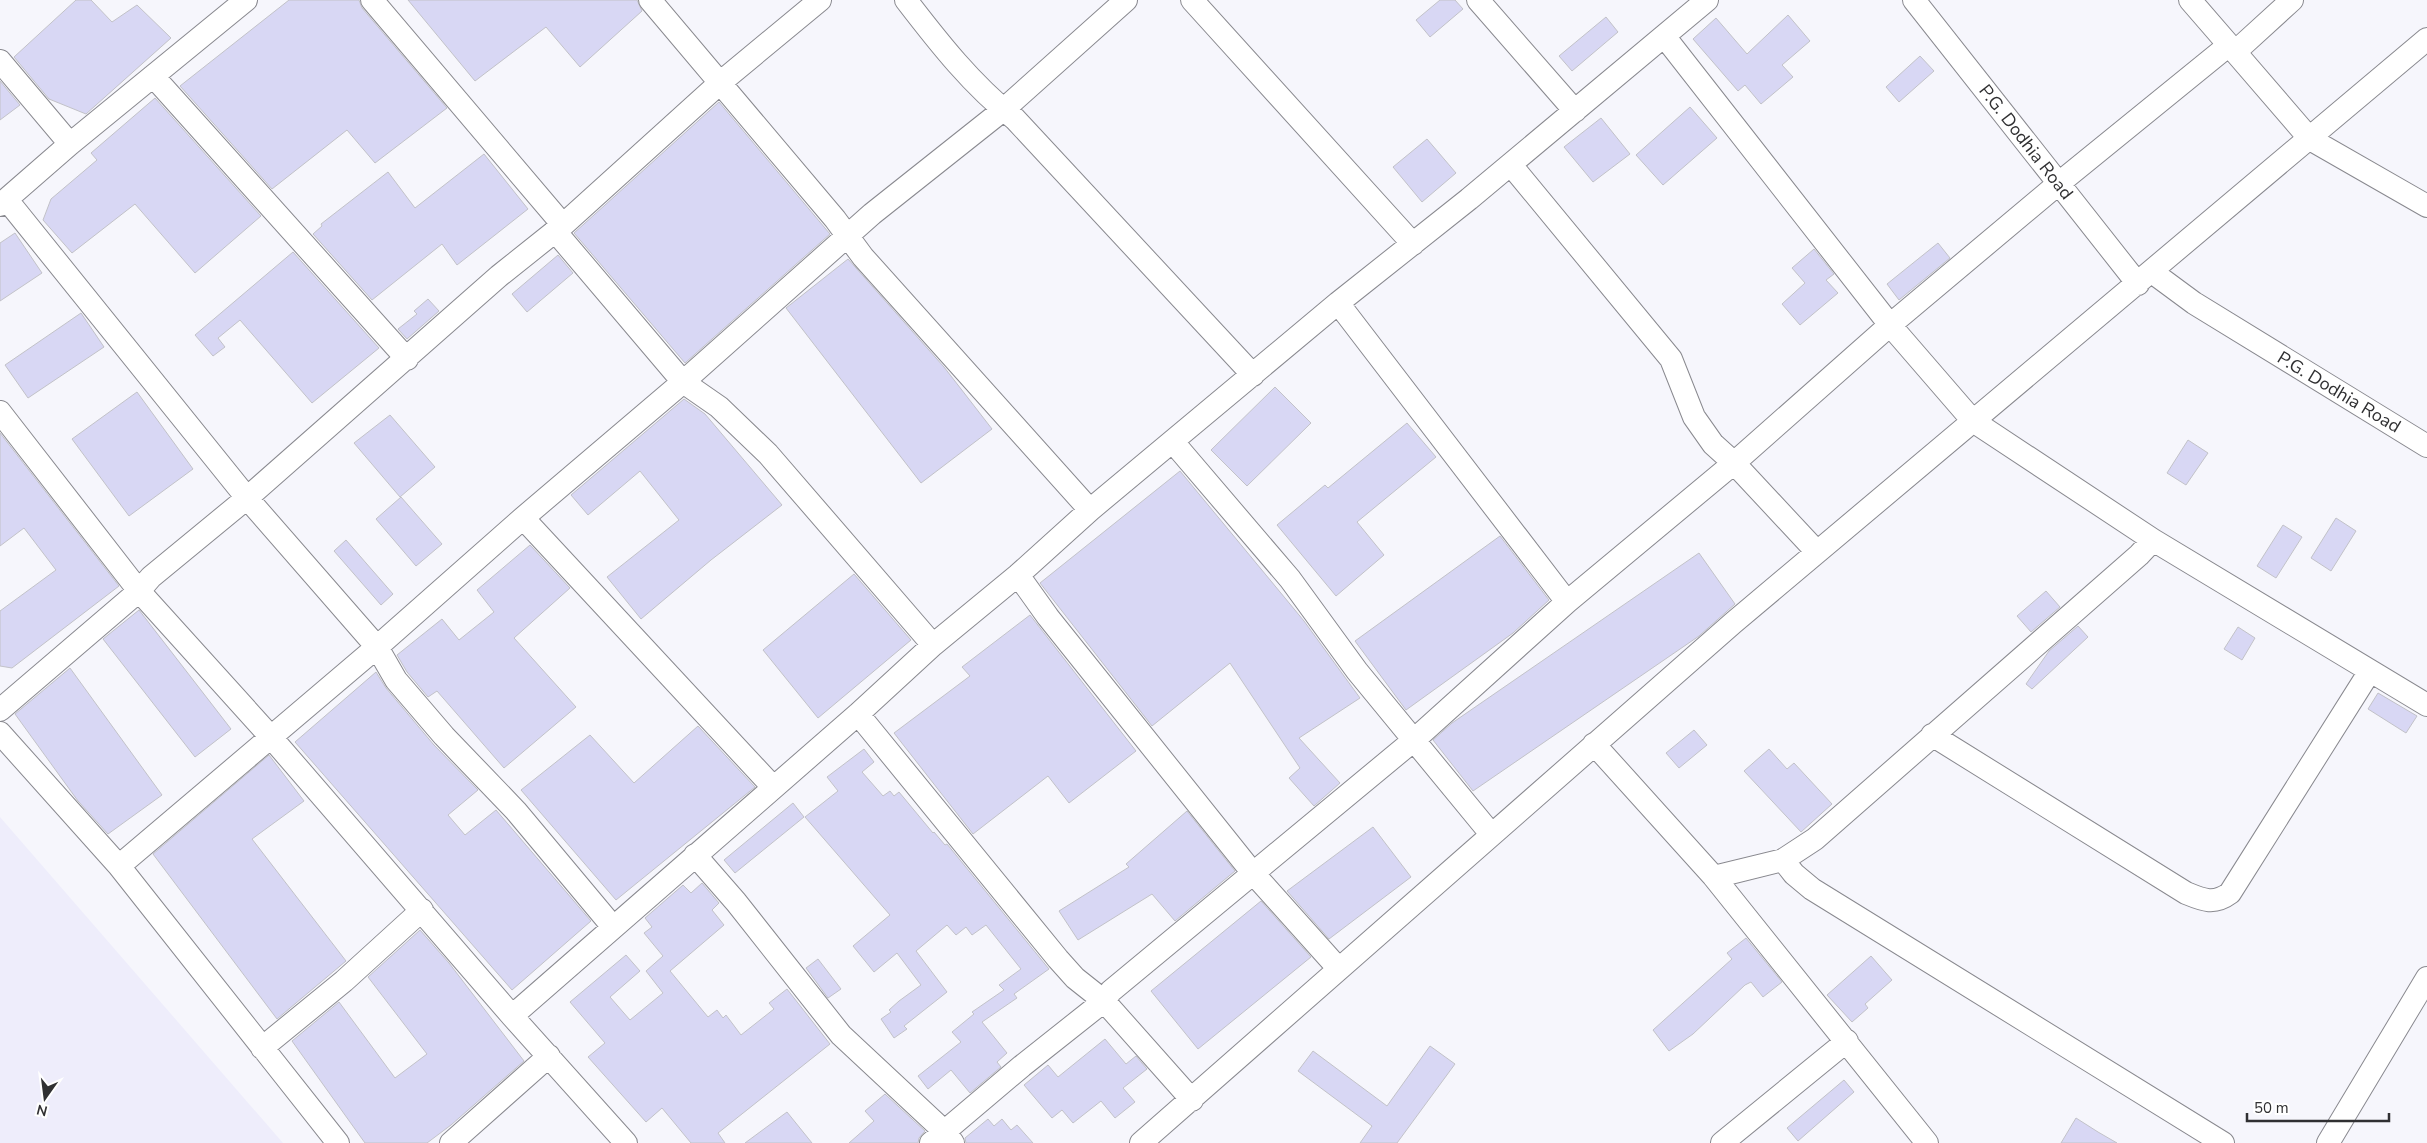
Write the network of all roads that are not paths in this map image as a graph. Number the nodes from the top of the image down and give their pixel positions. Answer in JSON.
{"nodes":[{"id":1,"x":372,"y":0,"type":"edge"},
{"id":2,"x":650,"y":0,"type":"edge"},
{"id":3,"x":820,"y":0,"type":"edge"},
{"id":4,"x":906,"y":0,"type":"edge"},
{"id":5,"x":1126,"y":0,"type":"edge"},
{"id":6,"x":1192,"y":0,"type":"edge"},
{"id":7,"x":1478,"y":0,"type":"edge"},
{"id":8,"x":1707,"y":0,"type":"edge"},
{"id":9,"x":1914,"y":0,"type":"edge"},
{"id":10,"x":2190,"y":0,"type":"edge"},
{"id":11,"x":2292,"y":0,"type":"edge"},
{"id":12,"x":237,"y":3,"type":"edge"},
{"id":13,"x":1664,"y":36,"type":"junction"},
{"id":14,"x":2427,"y":40,"type":"edge"},
{"id":15,"x":2232,"y":48,"type":"junction"},
{"id":16,"x":0,"y":61,"type":"edge"},
{"id":17,"x":153,"y":76,"type":"junction"},
{"id":18,"x":721,"y":82,"type":"junction"},
{"id":19,"x":1003,"y":110,"type":"junction"},
{"id":20,"x":1575,"y":112,"type":"junction"},
{"id":21,"x":2310,"y":139,"type":"junction"},
{"id":22,"x":70,"y":144,"type":"junction"},
{"id":23,"x":1511,"y":165,"type":"junction"},
{"id":24,"x":2058,"y":184,"type":"junction"},
{"id":25,"x":3,"y":202,"type":"edge"},
{"id":26,"x":2427,"y":206,"type":"edge"},
{"id":27,"x":559,"y":228,"type":"junction"},
{"id":28,"x":848,"y":235,"type":"junction"},
{"id":29,"x":1413,"y":244,"type":"junction"},
{"id":30,"x":2145,"y":278,"type":"junction"},
{"id":31,"x":1338,"y":303,"type":"junction"},
{"id":32,"x":1890,"y":325,"type":"junction"},
{"id":33,"x":407,"y":359,"type":"junction"},
{"id":34,"x":1253,"y":375,"type":"junction"},
{"id":35,"x":683,"y":382,"type":"junction"},
{"id":36,"x":0,"y":412,"type":"edge"},
{"id":37,"x":1973,"y":421,"type":"junction"},
{"id":38,"x":1173,"y":442,"type":"junction"},
{"id":39,"x":2427,"y":446,"type":"edge"},
{"id":40,"x":1734,"y":463,"type":"junction"},
{"id":41,"x":247,"y":498,"type":"junction"},
{"id":42,"x":1090,"y":510,"type":"junction"},
{"id":43,"x":523,"y":518,"type":"junction"},
{"id":44,"x":2153,"y":540,"type":"junction"},
{"id":45,"x":1817,"y":552,"type":"junction"},
{"id":46,"x":1018,"y":575,"type":"junction"},
{"id":47,"x":139,"y":591,"type":"junction"},
{"id":48,"x":1568,"y":602,"type":"junction"},
{"id":49,"x":933,"y":645,"type":"junction"},
{"id":50,"x":377,"y":647,"type":"junction"},
{"id":51,"x":2370,"y":670,"type":"junction"},
{"id":52,"x":2427,"y":705,"type":"edge"},
{"id":53,"x":0,"y":710,"type":"edge"},
{"id":54,"x":858,"y":714,"type":"junction"},
{"id":55,"x":0,"y":733,"type":"edge"},
{"id":56,"x":1932,"y":735,"type":"junction"},
{"id":57,"x":270,"y":736,"type":"junction"},
{"id":58,"x":1414,"y":740,"type":"junction"},
{"id":59,"x":1594,"y":744,"type":"junction"},
{"id":60,"x":773,"y":787,"type":"junction"},
{"id":61,"x":1491,"y":834,"type":"junction"},
{"id":62,"x":695,"y":855,"type":"junction"},
{"id":63,"x":1783,"y":860,"type":"junction"},
{"id":64,"x":119,"y":866,"type":"junction"},
{"id":65,"x":1252,"y":872,"type":"junction"},
{"id":66,"x":1714,"y":877,"type":"junction"},
{"id":67,"x":422,"y":910,"type":"junction"},
{"id":68,"x":613,"y":927,"type":"junction"},
{"id":69,"x":1338,"y":968,"type":"junction"},
{"id":70,"x":2426,"y":982,"type":"edge"},
{"id":71,"x":1104,"y":1001,"type":"junction"},
{"id":72,"x":512,"y":1016,"type":"junction"},
{"id":73,"x":1847,"y":1041,"type":"junction"},
{"id":74,"x":262,"y":1048,"type":"junction"},
{"id":75,"x":550,"y":1056,"type":"junction"},
{"id":76,"x":1192,"y":1100,"type":"junction"},
{"id":77,"x":943,"y":1139,"type":"edge"},
{"id":78,"x":338,"y":1143,"type":"edge"},
{"id":79,"x":451,"y":1143,"type":"edge"},
{"id":80,"x":626,"y":1143,"type":"edge"},
{"id":81,"x":1141,"y":1143,"type":"edge"},
{"id":82,"x":1722,"y":1143,"type":"edge"},
{"id":83,"x":1927,"y":1143,"type":"edge"},
{"id":84,"x":2223,"y":1143,"type":"edge"},
{"id":85,"x":2328,"y":1143,"type":"edge"}],
"edges":[{"from":1,"to":27,"type":"street"},
{"from":2,"to":18,"type":"street"},
{"from":3,"to":18,"type":"street"},
{"from":4,"to":19,"type":"street"},
{"from":5,"to":19,"type":"street"},
{"from":6,"to":29,"type":"street"},
{"from":7,"to":20,"type":"street"},
{"from":8,"to":13,"type":"street"},
{"from":9,"to":24,"type":"street","name":"P.G. Dodhia Road"},
{"from":10,"to":15,"type":"street"},
{"from":11,"to":15,"type":"street"},
{"from":12,"to":17,"type":"street"},
{"from":13,"to":20,"type":"street"},
{"from":13,"to":32,"type":"street"},
{"from":14,"to":21,"type":"street"},
{"from":15,"to":21,"type":"street"},
{"from":15,"to":24,"type":"street"},
{"from":16,"to":22,"type":"street"},
{"from":17,"to":22,"type":"street"},
{"from":17,"to":33,"type":"street"},
{"from":18,"to":27,"type":"street"},
{"from":18,"to":28,"type":"street"},
{"from":19,"to":28,"type":"street"},
{"from":19,"to":34,"type":"street"},
{"from":20,"to":23,"type":"street"},
{"from":21,"to":26,"type":"street"},
{"from":21,"to":30,"type":"street"},
{"from":22,"to":25,"type":"street"},
{"from":23,"to":29,"type":"street"},
{"from":23,"to":40,"type":"street"},
{"from":24,"to":30,"type":"street","name":"P.G. Dodhia Road"},
{"from":24,"to":32,"type":"street"},
{"from":25,"to":41,"type":"street"},
{"from":27,"to":33,"type":"street"},
{"from":27,"to":35,"type":"street"},
{"from":28,"to":35,"type":"street"},
{"from":28,"to":42,"type":"street"},
{"from":29,"to":31,"type":"street"},
{"from":30,"to":37,"type":"street"},
{"from":30,"to":39,"type":"street","name":"P.G. Dodhia Road"},
{"from":31,"to":34,"type":"street"},
{"from":31,"to":48,"type":"street"},
{"from":32,"to":37,"type":"street"},
{"from":32,"to":40,"type":"street"},
{"from":33,"to":41,"type":"street"},
{"from":34,"to":38,"type":"street"},
{"from":35,"to":43,"type":"street"},
{"from":35,"to":49,"type":"street"},
{"from":36,"to":47,"type":"street"},
{"from":37,"to":44,"type":"street"},
{"from":37,"to":45,"type":"street"},
{"from":38,"to":42,"type":"street"},
{"from":38,"to":58,"type":"street"},
{"from":40,"to":45,"type":"street"},
{"from":40,"to":48,"type":"street"},
{"from":41,"to":47,"type":"street"},
{"from":41,"to":50,"type":"street"},
{"from":42,"to":46,"type":"street"},
{"from":43,"to":50,"type":"street"},
{"from":43,"to":60,"type":"street"},
{"from":44,"to":51,"type":"street"},
{"from":44,"to":56,"type":"street"},
{"from":45,"to":59,"type":"street"},
{"from":46,"to":49,"type":"street"},
{"from":46,"to":65,"type":"street"},
{"from":47,"to":53,"type":"street"},
{"from":47,"to":57,"type":"street"},
{"from":48,"to":58,"type":"street"},
{"from":49,"to":54,"type":"street"},
{"from":50,"to":57,"type":"street"},
{"from":50,"to":68,"type":"street"},
{"from":51,"to":52,"type":"street"},
{"from":51,"to":56,"type":"street"},
{"from":54,"to":60,"type":"street"},
{"from":54,"to":71,"type":"street"},
{"from":55,"to":64,"type":"street"},
{"from":56,"to":63,"type":"street"},
{"from":57,"to":64,"type":"street"},
{"from":57,"to":67,"type":"street"},
{"from":58,"to":61,"type":"street"},
{"from":58,"to":65,"type":"street"},
{"from":59,"to":61,"type":"street"},
{"from":59,"to":66,"type":"street"},
{"from":60,"to":62,"type":"street"},
{"from":61,"to":69,"type":"street"},
{"from":62,"to":68,"type":"street"},
{"from":62,"to":77,"type":"street"},
{"from":63,"to":66,"type":"street"},
{"from":63,"to":84,"type":"street"},
{"from":64,"to":74,"type":"street"},
{"from":65,"to":69,"type":"street"},
{"from":65,"to":71,"type":"street"},
{"from":66,"to":73,"type":"street"},
{"from":67,"to":72,"type":"street"},
{"from":67,"to":74,"type":"street"},
{"from":68,"to":72,"type":"street"},
{"from":69,"to":76,"type":"street"},
{"from":70,"to":85,"type":"street"},
{"from":71,"to":76,"type":"street"},
{"from":71,"to":77,"type":"street"},
{"from":72,"to":75,"type":"street"},
{"from":73,"to":82,"type":"street"},
{"from":73,"to":83,"type":"street"},
{"from":74,"to":78,"type":"street"},
{"from":75,"to":79,"type":"street"},
{"from":75,"to":80,"type":"street"},
{"from":76,"to":81,"type":"street"}]}
